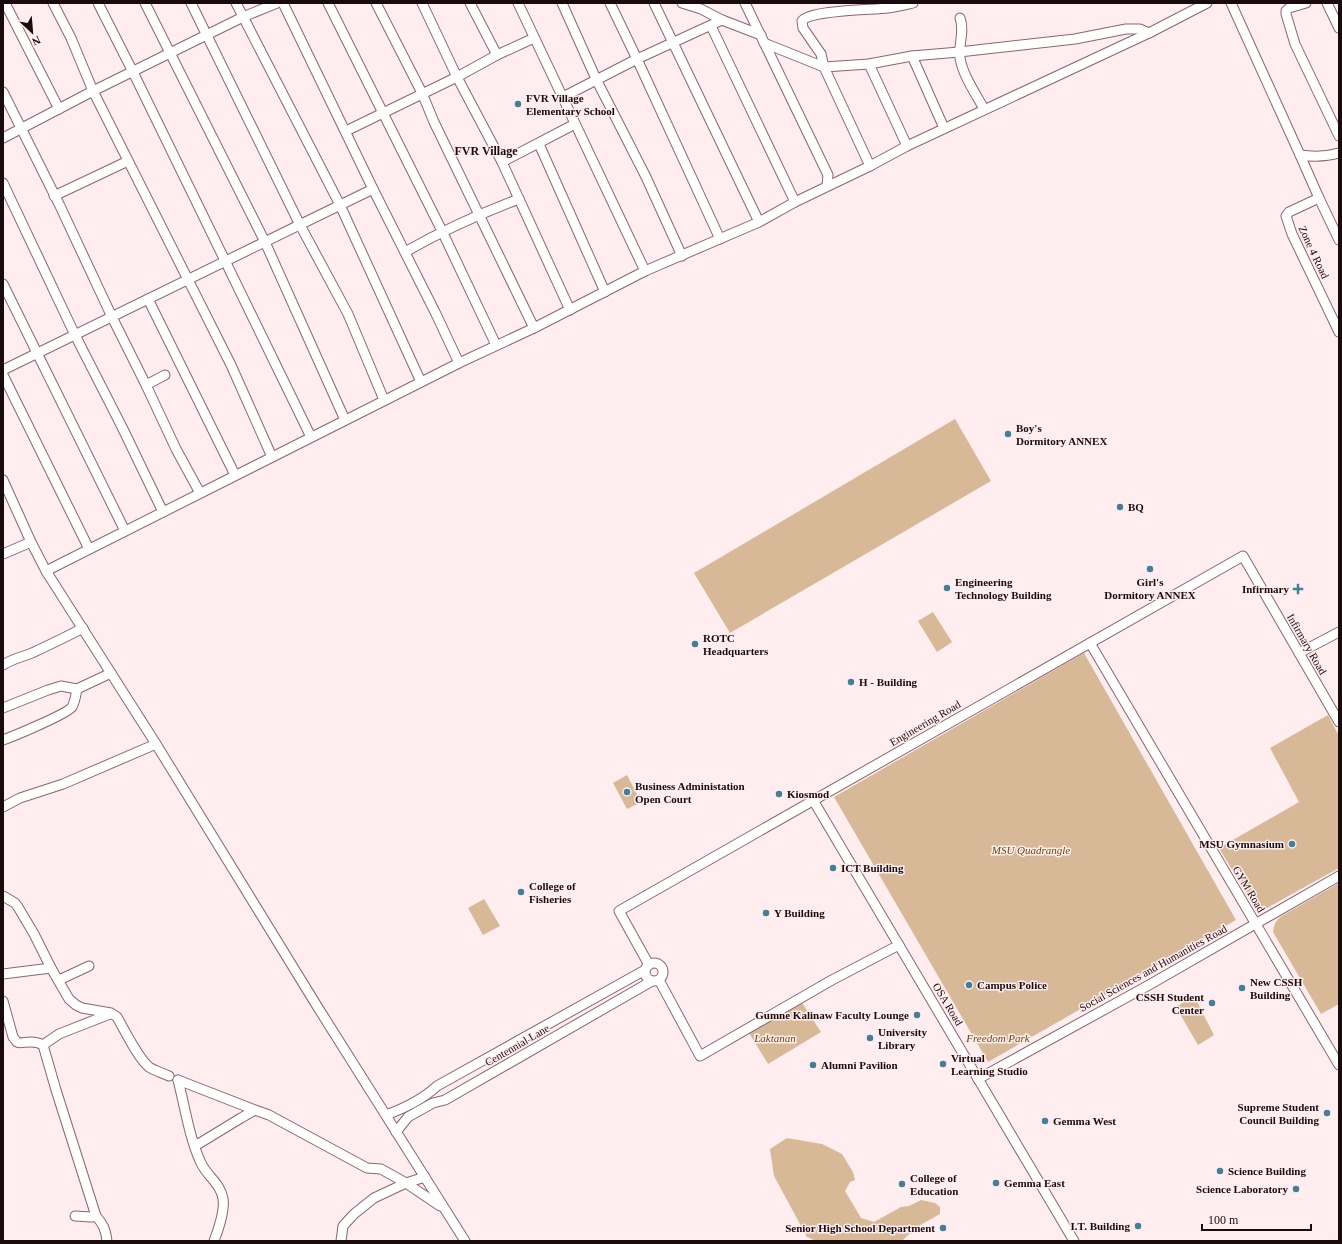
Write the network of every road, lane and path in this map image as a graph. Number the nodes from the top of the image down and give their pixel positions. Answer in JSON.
{"nodes":[{"id":1,"x":5,"y":3,"type":"edge"},
{"id":2,"x":53,"y":3,"type":"edge"},
{"id":3,"x":98,"y":3,"type":"edge"},
{"id":4,"x":145,"y":3,"type":"edge"},
{"id":5,"x":191,"y":3,"type":"edge"},
{"id":6,"x":236,"y":3,"type":"edge"},
{"id":7,"x":277,"y":3,"type":"edge"},
{"id":8,"x":283,"y":3,"type":"edge"},
{"id":9,"x":328,"y":3,"type":"edge"},
{"id":10,"x":376,"y":3,"type":"edge"},
{"id":11,"x":422,"y":3,"type":"edge"},
{"id":12,"x":470,"y":3,"type":"edge"},
{"id":13,"x":518,"y":3,"type":"edge"},
{"id":14,"x":562,"y":3,"type":"edge"},
{"id":15,"x":610,"y":3,"type":"edge"},
{"id":16,"x":654,"y":3,"type":"edge"},
{"id":17,"x":682,"y":3,"type":"edge"},
{"id":18,"x":745,"y":3,"type":"edge"},
{"id":19,"x":913,"y":3,"type":"edge"},
{"id":20,"x":1207,"y":3,"type":"edge"},
{"id":21,"x":1231,"y":3,"type":"edge"},
{"id":22,"x":1306,"y":3,"type":"edge"},
{"id":23,"x":1327,"y":3,"type":"edge"},
{"id":24,"x":700,"y":6,"type":"edge"},
{"id":25,"x":243,"y":17,"type":"junction"},
{"id":26,"x":960,"y":18,"type":"dead end"},
{"id":27,"x":722,"y":20,"type":"junction"},
{"id":28,"x":710,"y":26,"type":"junction"},
{"id":29,"x":1339,"y":28,"type":"edge"},
{"id":30,"x":1148,"y":33,"type":"junction"},
{"id":31,"x":207,"y":36,"type":"junction"},
{"id":32,"x":534,"y":38,"type":"junction"},
{"id":33,"x":762,"y":39,"type":"junction"},
{"id":34,"x":673,"y":42,"type":"junction"},
{"id":35,"x":959,"y":52,"type":"junction"},
{"id":36,"x":170,"y":53,"type":"junction"},
{"id":37,"x":497,"y":55,"type":"junction"},
{"id":38,"x":912,"y":56,"type":"junction"},
{"id":39,"x":637,"y":59,"type":"junction"},
{"id":40,"x":870,"y":64,"type":"junction"},
{"id":41,"x":824,"y":67,"type":"junction"},
{"id":42,"x":133,"y":72,"type":"junction"},
{"id":43,"x":457,"y":77,"type":"junction"},
{"id":44,"x":597,"y":80,"type":"junction"},
{"id":45,"x":93,"y":91,"type":"junction"},
{"id":46,"x":3,"y":92,"type":"edge"},
{"id":47,"x":422,"y":93,"type":"junction"},
{"id":48,"x":563,"y":98,"type":"junction"},
{"id":49,"x":59,"y":109,"type":"junction"},
{"id":50,"x":984,"y":109,"type":"junction"},
{"id":51,"x":383,"y":113,"type":"junction"},
{"id":52,"x":575,"y":124,"type":"junction"},
{"id":53,"x":944,"y":128,"type":"junction"},
{"id":54,"x":22,"y":129,"type":"junction"},
{"id":55,"x":346,"y":131,"type":"junction"},
{"id":56,"x":1339,"y":136,"type":"edge"},
{"id":57,"x":3,"y":138,"type":"edge"},
{"id":58,"x":539,"y":144,"type":"junction"},
{"id":59,"x":907,"y":146,"type":"junction"},
{"id":60,"x":1339,"y":154,"type":"edge"},
{"id":61,"x":1300,"y":155,"type":"junction"},
{"id":62,"x":128,"y":161,"type":"junction"},
{"id":63,"x":502,"y":162,"type":"junction"},
{"id":64,"x":870,"y":166,"type":"junction"},
{"id":65,"x":828,"y":175,"type":"junction"},
{"id":66,"x":838,"y":181,"type":"junction"},
{"id":67,"x":3,"y":183,"type":"edge"},
{"id":68,"x":827,"y":186,"type":"junction"},
{"id":69,"x":373,"y":189,"type":"junction"},
{"id":70,"x":54,"y":196,"type":"junction"},
{"id":71,"x":1319,"y":198,"type":"junction"},
{"id":72,"x":519,"y":199,"type":"junction"},
{"id":73,"x":795,"y":202,"type":"junction"},
{"id":74,"x":340,"y":205,"type":"junction"},
{"id":75,"x":479,"y":214,"type":"junction"},
{"id":76,"x":759,"y":222,"type":"junction"},
{"id":77,"x":300,"y":225,"type":"junction"},
{"id":78,"x":442,"y":231,"type":"junction"},
{"id":79,"x":720,"y":239,"type":"junction"},
{"id":80,"x":1339,"y":240,"type":"edge"},
{"id":81,"x":265,"y":242,"type":"junction"},
{"id":82,"x":405,"y":252,"type":"junction"},
{"id":83,"x":682,"y":256,"type":"junction"},
{"id":84,"x":225,"y":262,"type":"junction"},
{"id":85,"x":645,"y":271,"type":"junction"},
{"id":86,"x":188,"y":280,"type":"junction"},
{"id":87,"x":3,"y":284,"type":"edge"},
{"id":88,"x":605,"y":292,"type":"junction"},
{"id":89,"x":148,"y":300,"type":"junction"},
{"id":90,"x":570,"y":310,"type":"junction"},
{"id":91,"x":112,"y":317,"type":"junction"},
{"id":92,"x":534,"y":328,"type":"junction"},
{"id":93,"x":1339,"y":332,"type":"edge"},
{"id":94,"x":75,"y":335,"type":"junction"},
{"id":95,"x":496,"y":345,"type":"junction"},
{"id":96,"x":37,"y":354,"type":"junction"},
{"id":97,"x":459,"y":363,"type":"junction"},
{"id":98,"x":3,"y":370,"type":"edge"},
{"id":99,"x":3,"y":375,"type":"edge"},
{"id":100,"x":165,"y":375,"type":"dead end"},
{"id":101,"x":421,"y":382,"type":"junction"},
{"id":102,"x":146,"y":385,"type":"junction"},
{"id":103,"x":384,"y":400,"type":"junction"},
{"id":104,"x":345,"y":420,"type":"junction"},
{"id":105,"x":311,"y":437,"type":"junction"},
{"id":106,"x":272,"y":457,"type":"junction"},
{"id":107,"x":235,"y":476,"type":"junction"},
{"id":108,"x":4,"y":484,"type":"edge"},
{"id":109,"x":200,"y":493,"type":"junction"},
{"id":110,"x":163,"y":512,"type":"junction"},
{"id":111,"x":125,"y":531,"type":"junction"},
{"id":112,"x":31,"y":542,"type":"junction"},
{"id":113,"x":89,"y":549,"type":"junction"},
{"id":114,"x":3,"y":554,"type":"edge"},
{"id":115,"x":1243,"y":556,"type":"joint"},
{"id":116,"x":46,"y":571,"type":"junction"},
{"id":117,"x":83,"y":628,"type":"junction"},
{"id":118,"x":1339,"y":632,"type":"edge"},
{"id":119,"x":1090,"y":643,"type":"junction"},
{"id":120,"x":1299,"y":653,"type":"junction"},
{"id":121,"x":3,"y":665,"type":"edge"},
{"id":122,"x":111,"y":673,"type":"junction"},
{"id":123,"x":77,"y":688,"type":"junction"},
{"id":124,"x":3,"y":708,"type":"edge"},
{"id":125,"x":1339,"y":722,"type":"edge"},
{"id":126,"x":3,"y":740,"type":"edge"},
{"id":127,"x":156,"y":744,"type":"junction"},
{"id":128,"x":813,"y":800,"type":"junction"},
{"id":129,"x":3,"y":807,"type":"edge"},
{"id":130,"x":1339,"y":876,"type":"edge"},
{"id":131,"x":3,"y":896,"type":"edge"},
{"id":132,"x":1256,"y":924,"type":"junction"},
{"id":133,"x":899,"y":945,"type":"junction"},
{"id":134,"x":89,"y":966,"type":"dead end"},
{"id":135,"x":51,"y":968,"type":"junction"},
{"id":136,"x":647,"y":968,"type":"junction"},
{"id":137,"x":3,"y":974,"type":"edge"},
{"id":138,"x":58,"y":980,"type":"junction"},
{"id":139,"x":655,"y":981,"type":"junction"},
{"id":140,"x":3,"y":1001,"type":"edge"},
{"id":141,"x":586,"y":1003,"type":"junction"},
{"id":142,"x":111,"y":1013,"type":"junction"},
{"id":143,"x":593,"y":1016,"type":"junction"},
{"id":144,"x":534,"y":1032,"type":"junction"},
{"id":145,"x":43,"y":1045,"type":"junction"},
{"id":146,"x":541,"y":1045,"type":"junction"},
{"id":147,"x":477,"y":1064,"type":"junction"},
{"id":148,"x":1339,"y":1065,"type":"edge"},
{"id":149,"x":169,"y":1076,"type":"dead end"},
{"id":150,"x":485,"y":1078,"type":"junction"},
{"id":151,"x":978,"y":1080,"type":"junction"},
{"id":152,"x":437,"y":1086,"type":"junction"},
{"id":153,"x":445,"y":1100,"type":"junction"},
{"id":154,"x":420,"y":1105,"type":"junction"},
{"id":155,"x":255,"y":1110,"type":"junction"},
{"id":156,"x":406,"y":1112,"type":"junction"},
{"id":157,"x":386,"y":1115,"type":"junction"},
{"id":158,"x":396,"y":1132,"type":"junction"},
{"id":159,"x":195,"y":1146,"type":"junction"},
{"id":160,"x":425,"y":1177,"type":"junction"},
{"id":161,"x":406,"y":1183,"type":"junction"},
{"id":162,"x":444,"y":1209,"type":"junction"},
{"id":163,"x":75,"y":1216,"type":"dead end"},
{"id":164,"x":96,"y":1216,"type":"junction"},
{"id":165,"x":107,"y":1241,"type":"edge"},
{"id":166,"x":214,"y":1241,"type":"edge"},
{"id":167,"x":341,"y":1241,"type":"edge"},
{"id":168,"x":464,"y":1241,"type":"edge"},
{"id":169,"x":1074,"y":1241,"type":"edge"}],
"edges":[{"from":1,"to":49,"type":"street"},
{"from":2,"to":45,"type":"street"},
{"from":3,"to":42,"type":"street"},
{"from":4,"to":36,"type":"street"},
{"from":5,"to":31,"type":"street"},
{"from":6,"to":25,"type":"street"},
{"from":7,"to":25,"type":"street"},
{"from":8,"to":55,"type":"street"},
{"from":9,"to":51,"type":"street"},
{"from":10,"to":47,"type":"street"},
{"from":11,"to":43,"type":"street"},
{"from":12,"to":37,"type":"street"},
{"from":13,"to":32,"type":"street"},
{"from":14,"to":44,"type":"street"},
{"from":15,"to":39,"type":"street"},
{"from":16,"to":34,"type":"street"},
{"from":17,"to":24,"type":"street"},
{"from":18,"to":33,"type":"street"},
{"from":19,"to":41,"type":"street"},
{"from":20,"to":30,"type":"street"},
{"from":21,"to":61,"type":"street"},
{"from":22,"to":56,"type":"street"},
{"from":23,"to":29,"type":"street"},
{"from":24,"to":27,"type":"street"},
{"from":25,"to":31,"type":"street"},
{"from":25,"to":74,"type":"street"},
{"from":26,"to":35,"type":"street"},
{"from":27,"to":28,"type":"street"},
{"from":27,"to":33,"type":"street"},
{"from":28,"to":34,"type":"street"},
{"from":28,"to":73,"type":"street"},
{"from":30,"to":35,"type":"street"},
{"from":30,"to":50,"type":"street"},
{"from":31,"to":36,"type":"street"},
{"from":31,"to":77,"type":"street"},
{"from":32,"to":37,"type":"street"},
{"from":32,"to":48,"type":"street"},
{"from":33,"to":41,"type":"street"},
{"from":33,"to":65,"type":"street"},
{"from":34,"to":39,"type":"street"},
{"from":34,"to":76,"type":"street"},
{"from":35,"to":38,"type":"street"},
{"from":35,"to":50,"type":"street"},
{"from":36,"to":42,"type":"street"},
{"from":36,"to":81,"type":"street"},
{"from":37,"to":43,"type":"street"},
{"from":38,"to":40,"type":"street"},
{"from":38,"to":53,"type":"street"},
{"from":39,"to":44,"type":"street"},
{"from":39,"to":79,"type":"street"},
{"from":40,"to":41,"type":"street"},
{"from":40,"to":59,"type":"street"},
{"from":41,"to":64,"type":"street"},
{"from":42,"to":45,"type":"street"},
{"from":42,"to":84,"type":"street"},
{"from":43,"to":47,"type":"street"},
{"from":43,"to":63,"type":"street"},
{"from":44,"to":48,"type":"street"},
{"from":44,"to":83,"type":"street"},
{"from":45,"to":49,"type":"street"},
{"from":45,"to":62,"type":"street"},
{"from":46,"to":54,"type":"street"},
{"from":47,"to":51,"type":"street"},
{"from":47,"to":75,"type":"street"},
{"from":48,"to":52,"type":"street"},
{"from":49,"to":54,"type":"street"},
{"from":50,"to":53,"type":"street"},
{"from":51,"to":55,"type":"street"},
{"from":51,"to":78,"type":"street"},
{"from":52,"to":58,"type":"street"},
{"from":52,"to":85,"type":"street"},
{"from":53,"to":59,"type":"street"},
{"from":54,"to":57,"type":"street"},
{"from":54,"to":70,"type":"street"},
{"from":55,"to":69,"type":"street"},
{"from":58,"to":63,"type":"street"},
{"from":58,"to":88,"type":"street"},
{"from":59,"to":64,"type":"street"},
{"from":60,"to":61,"type":"street"},
{"from":61,"to":71,"type":"street"},
{"from":62,"to":70,"type":"street"},
{"from":62,"to":86,"type":"street"},
{"from":63,"to":72,"type":"street"},
{"from":64,"to":66,"type":"street"},
{"from":65,"to":66,"type":"street"},
{"from":65,"to":68,"type":"street"},
{"from":66,"to":68,"type":"street"},
{"from":67,"to":94,"type":"street"},
{"from":68,"to":73,"type":"street"},
{"from":69,"to":74,"type":"street"},
{"from":69,"to":82,"type":"street"},
{"from":70,"to":91,"type":"street"},
{"from":71,"to":80,"type":"street"},
{"from":71,"to":93,"type":"street","name":"Zone 4 Road"},
{"from":72,"to":75,"type":"street"},
{"from":72,"to":90,"type":"street"},
{"from":73,"to":76,"type":"street"},
{"from":74,"to":77,"type":"street"},
{"from":74,"to":101,"type":"street"},
{"from":75,"to":78,"type":"street"},
{"from":75,"to":92,"type":"street"},
{"from":76,"to":79,"type":"street"},
{"from":77,"to":81,"type":"street"},
{"from":77,"to":103,"type":"street"},
{"from":78,"to":82,"type":"street"},
{"from":78,"to":95,"type":"street"},
{"from":79,"to":83,"type":"street"},
{"from":81,"to":84,"type":"street"},
{"from":81,"to":104,"type":"street"},
{"from":82,"to":97,"type":"street"},
{"from":83,"to":85,"type":"street"},
{"from":84,"to":86,"type":"street"},
{"from":84,"to":105,"type":"street"},
{"from":85,"to":88,"type":"street"},
{"from":86,"to":89,"type":"street"},
{"from":86,"to":106,"type":"street"},
{"from":87,"to":96,"type":"street"},
{"from":88,"to":90,"type":"street"},
{"from":89,"to":91,"type":"street"},
{"from":89,"to":107,"type":"street"},
{"from":90,"to":92,"type":"street"},
{"from":91,"to":94,"type":"street"},
{"from":91,"to":102,"type":"street"},
{"from":92,"to":95,"type":"street"},
{"from":94,"to":96,"type":"street"},
{"from":94,"to":110,"type":"street"},
{"from":95,"to":97,"type":"street"},
{"from":96,"to":98,"type":"street"},
{"from":96,"to":111,"type":"street"},
{"from":97,"to":101,"type":"street"},
{"from":99,"to":113,"type":"street"},
{"from":100,"to":102,"type":"street"},
{"from":101,"to":103,"type":"street"},
{"from":102,"to":109,"type":"street"},
{"from":103,"to":104,"type":"street"},
{"from":104,"to":105,"type":"street"},
{"from":105,"to":106,"type":"street"},
{"from":106,"to":107,"type":"street"},
{"from":107,"to":109,"type":"street"},
{"from":108,"to":112,"type":"street"},
{"from":109,"to":110,"type":"street"},
{"from":110,"to":111,"type":"street"},
{"from":111,"to":113,"type":"street"},
{"from":112,"to":114,"type":"street"},
{"from":112,"to":116,"type":"street"},
{"from":113,"to":116,"type":"street"},
{"from":115,"to":119,"type":"street","name":"Engineering Road"},
{"from":115,"to":120,"type":"street","name":"Infirmary Road"},
{"from":116,"to":117,"type":"street"},
{"from":117,"to":121,"type":"street"},
{"from":117,"to":122,"type":"street"},
{"from":118,"to":120,"type":"street"},
{"from":119,"to":128,"type":"street","name":"Engineering Road"},
{"from":119,"to":132,"type":"street","name":"GYM Road"},
{"from":120,"to":125,"type":"street","name":"Infirmary Road"},
{"from":122,"to":123,"type":"street"},
{"from":122,"to":127,"type":"street"},
{"from":123,"to":124,"type":"street"},
{"from":123,"to":126,"type":"street"},
{"from":127,"to":129,"type":"street"},
{"from":127,"to":157,"type":"street"},
{"from":128,"to":133,"type":"street","name":"OSA Road"},
{"from":128,"to":136,"type":"street","name":"Engineering Road"},
{"from":130,"to":132,"type":"street","name":"Social Sciences and Humanities Road"},
{"from":131,"to":135,"type":"street"},
{"from":132,"to":148,"type":"street","name":"GYM Road"},
{"from":132,"to":151,"type":"street","name":"Social Sciences and Humanities Road"},
{"from":133,"to":139,"type":"street"},
{"from":133,"to":151,"type":"street","name":"OSA Road"},
{"from":134,"to":138,"type":"street"},
{"from":135,"to":137,"type":"street"},
{"from":135,"to":138,"type":"street"},
{"from":136,"to":139,"type":"street"},
{"from":136,"to":139,"type":"street"},
{"from":136,"to":141,"type":"street","name":"Centennial Lane"},
{"from":138,"to":142,"type":"street"},
{"from":139,"to":143,"type":"street","name":"Centennial Lane"},
{"from":140,"to":145,"type":"street"},
{"from":141,"to":143,"type":"street"},
{"from":141,"to":144,"type":"street","name":"Centennial Lane"},
{"from":142,"to":145,"type":"street"},
{"from":142,"to":149,"type":"street"},
{"from":143,"to":146,"type":"street","name":"Centennial Lane"},
{"from":144,"to":146,"type":"street"},
{"from":144,"to":147,"type":"street","name":"Centennial Lane"},
{"from":145,"to":164,"type":"street"},
{"from":146,"to":150,"type":"street","name":"Centennial Lane"},
{"from":147,"to":150,"type":"street"},
{"from":147,"to":152,"type":"street","name":"Centennial Lane"},
{"from":150,"to":153,"type":"street","name":"Centennial Lane"},
{"from":151,"to":169,"type":"street","name":"OSA Road"},
{"from":152,"to":153,"type":"street"},
{"from":152,"to":154,"type":"street","name":"Centennial Lane"},
{"from":153,"to":154,"type":"street","name":"Centennial Lane"},
{"from":154,"to":156,"type":"street","name":"Centennial Lane"},
{"from":155,"to":159,"type":"street"},
{"from":155,"to":159,"type":"street"},
{"from":155,"to":161,"type":"street"},
{"from":156,"to":157,"type":"street","name":"Centennial Lane"},
{"from":156,"to":158,"type":"street","name":"Centennial Lane"},
{"from":157,"to":158,"type":"street"},
{"from":158,"to":160,"type":"street"},
{"from":159,"to":166,"type":"street"},
{"from":160,"to":161,"type":"street"},
{"from":160,"to":162,"type":"street"},
{"from":161,"to":162,"type":"street"},
{"from":161,"to":167,"type":"street"},
{"from":162,"to":168,"type":"street"},
{"from":163,"to":164,"type":"street"},
{"from":164,"to":165,"type":"street"}]}
